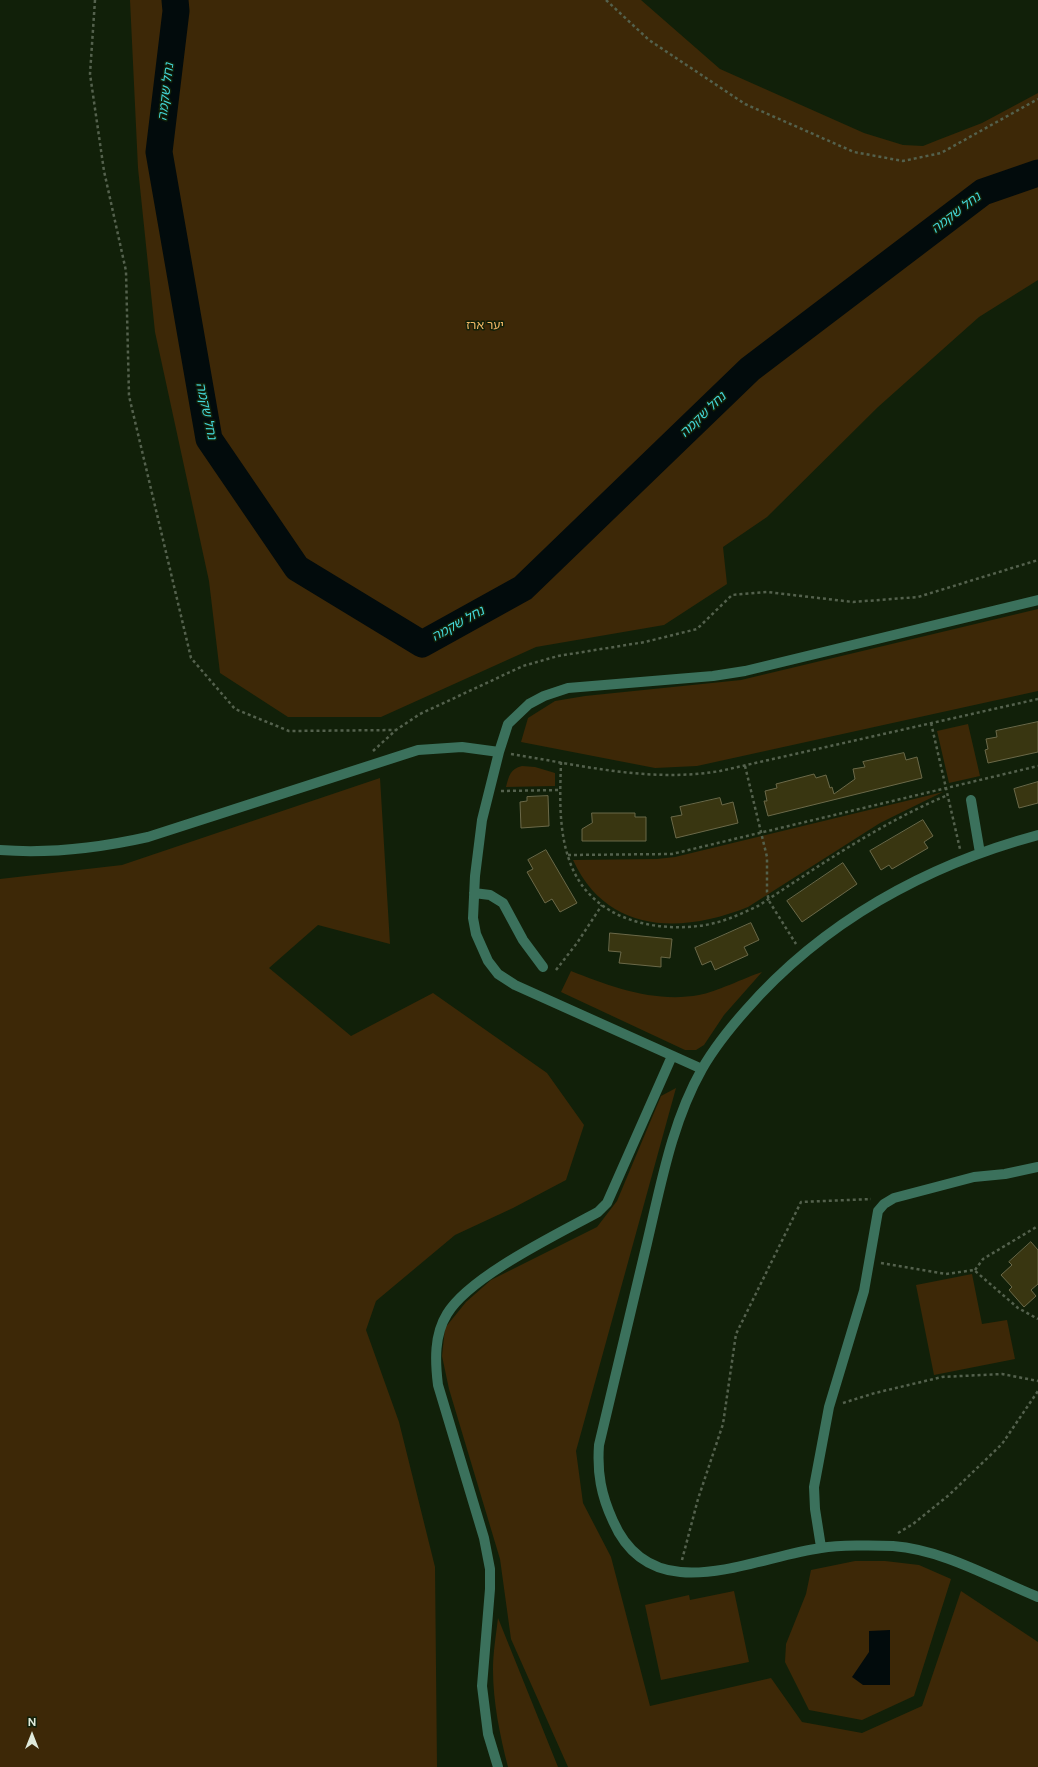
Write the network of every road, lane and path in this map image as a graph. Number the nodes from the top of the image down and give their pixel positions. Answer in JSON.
{"nodes":[{"id":1,"x":95,"y":0,"type":"edge"},
{"id":2,"x":606,"y":0,"type":"edge"},
{"id":3,"x":1038,"y":98,"type":"edge"},
{"id":4,"x":1038,"y":560,"type":"edge"},
{"id":5,"x":1038,"y":600,"type":"edge"},
{"id":6,"x":1038,"y":699,"type":"edge"},
{"id":7,"x":931,"y":723,"type":"junction"},
{"id":8,"x":396,"y":730,"type":"junction"},
{"id":9,"x":499,"y":752,"type":"junction"},
{"id":10,"x":367,"y":756,"type":"dead end"},
{"id":11,"x":561,"y":762,"type":"junction"},
{"id":12,"x":745,"y":766,"type":"junction"},
{"id":13,"x":1038,"y":766,"type":"edge"},
{"id":14,"x":946,"y":788,"type":"junction"},
{"id":15,"x":560,"y":790,"type":"junction"},
{"id":16,"x":489,"y":791,"type":"junction"},
{"id":17,"x":948,"y":795,"type":"junction"},
{"id":18,"x":971,"y":800,"type":"dead end"},
{"id":19,"x":762,"y":832,"type":"junction"},
{"id":20,"x":1038,"y":835,"type":"edge"},
{"id":21,"x":0,"y":850,"type":"edge"},
{"id":22,"x":980,"y":853,"type":"junction"},
{"id":23,"x":568,"y":855,"type":"junction"},
{"id":24,"x":962,"y":859,"type":"junction"},
{"id":25,"x":474,"y":893,"type":"junction"},
{"id":26,"x":768,"y":899,"type":"junction"},
{"id":27,"x":602,"y":905,"type":"junction"},
{"id":28,"x":803,"y":954,"type":"junction"},
{"id":29,"x":543,"y":967,"type":"dead end"},
{"id":30,"x":552,"y":974,"type":"dead end"},
{"id":31,"x":672,"y":1056,"type":"junction"},
{"id":32,"x":702,"y":1069,"type":"junction"},
{"id":33,"x":1038,"y":1167,"type":"edge"},
{"id":34,"x":894,"y":1198,"type":"junction"},
{"id":35,"x":1038,"y":1226,"type":"edge"},
{"id":36,"x":870,"y":1261,"type":"junction"},
{"id":37,"x":974,"y":1270,"type":"junction"},
{"id":38,"x":1038,"y":1319,"type":"edge"},
{"id":39,"x":1038,"y":1381,"type":"edge"},
{"id":40,"x":1038,"y":1391,"type":"edge"},
{"id":41,"x":829,"y":1407,"type":"junction"},
{"id":42,"x":895,"y":1535,"type":"dead end"},
{"id":43,"x":821,"y":1548,"type":"junction"},
{"id":44,"x":679,"y":1572,"type":"junction"},
{"id":45,"x":1038,"y":1597,"type":"edge"},
{"id":46,"x":498,"y":1767,"type":"edge"}],
"edges":[{"from":1,"to":8,"type":"path"},
{"from":2,"to":3,"type":"path"},
{"from":4,"to":8,"type":"path"},
{"from":5,"to":9,"type":"street"},
{"from":6,"to":7,"type":"path"},
{"from":7,"to":12,"type":"path"},
{"from":7,"to":14,"type":"path"},
{"from":8,"to":10,"type":"path"},
{"from":9,"to":11,"type":"path"},
{"from":9,"to":16,"type":"street"},
{"from":9,"to":21,"type":"street"},
{"from":11,"to":12,"type":"path"},
{"from":11,"to":15,"type":"path"},
{"from":12,"to":19,"type":"path"},
{"from":13,"to":14,"type":"path"},
{"from":14,"to":17,"type":"path"},
{"from":14,"to":19,"type":"path"},
{"from":15,"to":16,"type":"path"},
{"from":15,"to":23,"type":"path"},
{"from":16,"to":25,"type":"street"},
{"from":17,"to":24,"type":"path"},
{"from":17,"to":26,"type":"path"},
{"from":18,"to":22,"type":"street"},
{"from":19,"to":23,"type":"path"},
{"from":19,"to":26,"type":"path"},
{"from":20,"to":22,"type":"street"},
{"from":22,"to":24,"type":"street"},
{"from":23,"to":27,"type":"path"},
{"from":24,"to":28,"type":"street"},
{"from":25,"to":29,"type":"street"},
{"from":25,"to":31,"type":"street"},
{"from":26,"to":27,"type":"path"},
{"from":26,"to":28,"type":"path"},
{"from":27,"to":30,"type":"path"},
{"from":28,"to":32,"type":"street"},
{"from":31,"to":32,"type":"street"},
{"from":31,"to":46,"type":"street"},
{"from":32,"to":44,"type":"street"},
{"from":33,"to":34,"type":"street"},
{"from":34,"to":36,"type":"street"},
{"from":34,"to":44,"type":"path"},
{"from":35,"to":37,"type":"path"},
{"from":36,"to":37,"type":"path"},
{"from":36,"to":41,"type":"street"},
{"from":37,"to":38,"type":"path"},
{"from":39,"to":41,"type":"path"},
{"from":40,"to":42,"type":"path"},
{"from":41,"to":43,"type":"street"},
{"from":43,"to":44,"type":"street"},
{"from":43,"to":45,"type":"street"}]}
